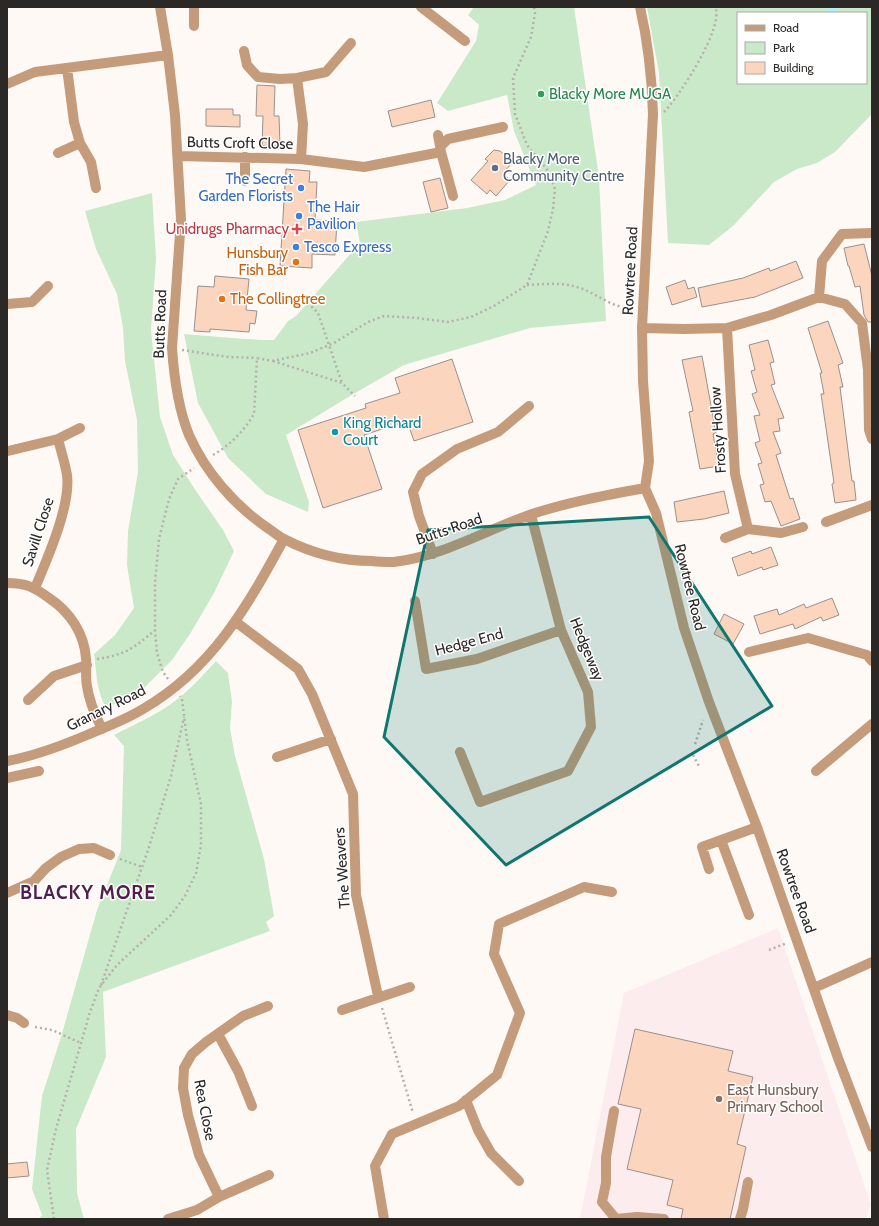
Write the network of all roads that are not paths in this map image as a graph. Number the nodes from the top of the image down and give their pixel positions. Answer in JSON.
{"nodes":[{"id":1,"x":160,"y":7,"type":"edge"},
{"id":2,"x":194,"y":7,"type":"edge"},
{"id":3,"x":421,"y":7,"type":"edge"},
{"id":4,"x":640,"y":7,"type":"edge"},
{"id":5,"x":194,"y":26,"type":"dead end"},
{"id":6,"x":465,"y":41,"type":"dead end"},
{"id":7,"x":351,"y":43,"type":"dead end"},
{"id":8,"x":244,"y":51,"type":"dead end"},
{"id":9,"x":168,"y":55,"type":"junction"},
{"id":10,"x":67,"y":68,"type":"junction"},
{"id":11,"x":297,"y":78,"type":"junction"},
{"id":12,"x":7,"y":84,"type":"edge"},
{"id":13,"x":503,"y":127,"type":"dead end"},
{"id":14,"x":438,"y":135,"type":"dead end"},
{"id":15,"x":80,"y":143,"type":"junction"},
{"id":16,"x":440,"y":149,"type":"junction"},
{"id":17,"x":58,"y":153,"type":"dead end"},
{"id":18,"x":178,"y":156,"type":"junction"},
{"id":19,"x":245,"y":157,"type":"junction"},
{"id":20,"x":301,"y":159,"type":"junction"},
{"id":21,"x":245,"y":181,"type":"dead end"},
{"id":22,"x":96,"y":188,"type":"dead end"},
{"id":23,"x":453,"y":196,"type":"dead end"},
{"id":24,"x":872,"y":233,"type":"edge"},
{"id":25,"x":48,"y":286,"type":"dead end"},
{"id":26,"x":819,"y":297,"type":"junction"},
{"id":27,"x":7,"y":304,"type":"edge"},
{"id":28,"x":642,"y":328,"type":"junction"},
{"id":29,"x":727,"y":328,"type":"junction"},
{"id":30,"x":870,"y":370,"type":"edge"},
{"id":31,"x":529,"y":406,"type":"dead end"},
{"id":32,"x":80,"y":428,"type":"dead end"},
{"id":33,"x":58,"y":439,"type":"junction"},
{"id":34,"x":872,"y":440,"type":"edge"},
{"id":35,"x":8,"y":451,"type":"dead end"},
{"id":36,"x":645,"y":488,"type":"junction"},
{"id":37,"x":872,"y":504,"type":"edge"},
{"id":38,"x":531,"y":515,"type":"junction"},
{"id":39,"x":826,"y":522,"type":"dead end"},
{"id":40,"x":803,"y":527,"type":"dead end"},
{"id":41,"x":748,"y":529,"type":"junction"},
{"id":42,"x":725,"y":538,"type":"dead end"},
{"id":43,"x":284,"y":539,"type":"junction"},
{"id":44,"x":433,"y":554,"type":"junction"},
{"id":45,"x":7,"y":583,"type":"edge"},
{"id":46,"x":35,"y":588,"type":"junction"},
{"id":47,"x":415,"y":601,"type":"dead end"},
{"id":48,"x":236,"y":622,"type":"junction"},
{"id":49,"x":561,"y":630,"type":"junction"},
{"id":50,"x":749,"y":652,"type":"dead end"},
{"id":51,"x":872,"y":660,"type":"edge"},
{"id":52,"x":86,"y":662,"type":"junction"},
{"id":53,"x":28,"y":700,"type":"dead end"},
{"id":54,"x":872,"y":724,"type":"edge"},
{"id":55,"x":102,"y":729,"type":"junction"},
{"id":56,"x":331,"y":739,"type":"junction"},
{"id":57,"x":460,"y":752,"type":"dead end"},
{"id":58,"x":277,"y":757,"type":"dead end"},
{"id":59,"x":7,"y":762,"type":"edge"},
{"id":60,"x":39,"y":771,"type":"dead end"},
{"id":61,"x":816,"y":771,"type":"dead end"},
{"id":62,"x":7,"y":778,"type":"edge"},
{"id":63,"x":757,"y":827,"type":"junction"},
{"id":64,"x":721,"y":840,"type":"junction"},
{"id":65,"x":110,"y":855,"type":"road end"},
{"id":66,"x":709,"y":869,"type":"dead end"},
{"id":67,"x":612,"y":892,"type":"dead end"},
{"id":68,"x":7,"y":894,"type":"edge"},
{"id":69,"x":749,"y":915,"type":"dead end"},
{"id":70,"x":872,"y":962,"type":"edge"},
{"id":71,"x":410,"y":987,"type":"dead end"},
{"id":72,"x":814,"y":988,"type":"junction"},
{"id":73,"x":378,"y":996,"type":"junction"},
{"id":74,"x":268,"y":1006,"type":"dead end"},
{"id":75,"x":342,"y":1010,"type":"dead end"},
{"id":76,"x":7,"y":1015,"type":"edge"},
{"id":77,"x":24,"y":1023,"type":"road end"},
{"id":78,"x":218,"y":1034,"type":"junction"},
{"id":79,"x":466,"y":1100,"type":"junction"},
{"id":80,"x":252,"y":1106,"type":"dead end"},
{"id":81,"x":614,"y":1111,"type":"dead end"},
{"id":82,"x":872,"y":1147,"type":"edge"},
{"id":83,"x":269,"y":1175,"type":"dead end"},
{"id":84,"x":519,"y":1181,"type":"dead end"},
{"id":85,"x":748,"y":1182,"type":"dead end"},
{"id":86,"x":219,"y":1197,"type":"junction"},
{"id":87,"x":636,"y":1218,"type":"edge"},
{"id":88,"x":168,"y":1219,"type":"edge"},
{"id":89,"x":384,"y":1219,"type":"edge"},
{"id":90,"x":664,"y":1219,"type":"edge"},
{"id":91,"x":740,"y":1219,"type":"edge"}],
"edges":[{"from":1,"to":9,"type":"street","name":"Butts Road"},
{"from":2,"to":5,"type":"street"},
{"from":3,"to":6,"type":"street"},
{"from":4,"to":28,"type":"street","name":"Rowtree Road"},
{"from":7,"to":11,"type":"street"},
{"from":8,"to":11,"type":"street"},
{"from":9,"to":10,"type":"street"},
{"from":9,"to":18,"type":"street","name":"Butts Road"},
{"from":10,"to":12,"type":"street"},
{"from":10,"to":15,"type":"street"},
{"from":11,"to":20,"type":"street","name":"Butts Croft Close"},
{"from":13,"to":16,"type":"street","name":"Butts Croft Close"},
{"from":14,"to":16,"type":"street"},
{"from":15,"to":17,"type":"street"},
{"from":15,"to":22,"type":"street"},
{"from":16,"to":20,"type":"street","name":"Butts Croft Close"},
{"from":16,"to":23,"type":"street"},
{"from":18,"to":19,"type":"street","name":"Butts Croft Close"},
{"from":18,"to":43,"type":"street","name":"Butts Road"},
{"from":19,"to":20,"type":"street","name":"Butts Croft Close"},
{"from":19,"to":21,"type":"street"},
{"from":24,"to":26,"type":"street"},
{"from":25,"to":27,"type":"street"},
{"from":26,"to":29,"type":"street"},
{"from":26,"to":30,"type":"street"},
{"from":28,"to":29,"type":"street"},
{"from":28,"to":36,"type":"street","name":"Rowtree Road"},
{"from":29,"to":41,"type":"street","name":"Frosty Hollow"},
{"from":30,"to":34,"type":"street"},
{"from":31,"to":44,"type":"street"},
{"from":32,"to":33,"type":"street"},
{"from":33,"to":35,"type":"street"},
{"from":33,"to":46,"type":"street","name":"Savill Close"},
{"from":36,"to":38,"type":"street","name":"Butts Road"},
{"from":36,"to":63,"type":"street","name":"Rowtree Road"},
{"from":37,"to":39,"type":"street"},
{"from":38,"to":44,"type":"street","name":"Butts Road"},
{"from":38,"to":49,"type":"street","name":"Hedgeway"},
{"from":40,"to":41,"type":"street"},
{"from":41,"to":42,"type":"street"},
{"from":43,"to":44,"type":"street","name":"Butts Road"},
{"from":43,"to":48,"type":"street","name":"Granary Road"},
{"from":45,"to":46,"type":"street"},
{"from":46,"to":52,"type":"street"},
{"from":47,"to":49,"type":"street","name":"Hedge End"},
{"from":48,"to":55,"type":"street","name":"Granary Road"},
{"from":48,"to":56,"type":"street","name":"The Weavers"},
{"from":49,"to":57,"type":"street","name":"Hedgeway"},
{"from":50,"to":51,"type":"street"},
{"from":52,"to":53,"type":"street"},
{"from":52,"to":55,"type":"street"},
{"from":54,"to":61,"type":"street"},
{"from":55,"to":59,"type":"street","name":"Granary Road"},
{"from":56,"to":58,"type":"street"},
{"from":56,"to":73,"type":"street","name":"The Weavers"},
{"from":60,"to":62,"type":"street"},
{"from":63,"to":64,"type":"street"},
{"from":63,"to":72,"type":"street","name":"Rowtree Road"},
{"from":64,"to":66,"type":"street"},
{"from":64,"to":69,"type":"street"},
{"from":65,"to":68,"type":"street"},
{"from":67,"to":79,"type":"street"},
{"from":70,"to":72,"type":"street"},
{"from":71,"to":73,"type":"street"},
{"from":72,"to":82,"type":"street","name":"Rowtree Road"},
{"from":73,"to":75,"type":"street"},
{"from":74,"to":78,"type":"street","name":"Rea Close"},
{"from":76,"to":77,"type":"street"},
{"from":78,"to":80,"type":"street"},
{"from":78,"to":86,"type":"street","name":"Rea Close"},
{"from":79,"to":84,"type":"street"},
{"from":79,"to":89,"type":"street"},
{"from":81,"to":87,"type":"street"},
{"from":83,"to":86,"type":"street"},
{"from":85,"to":91,"type":"street"},
{"from":86,"to":88,"type":"street"},
{"from":87,"to":90,"type":"street"}]}
